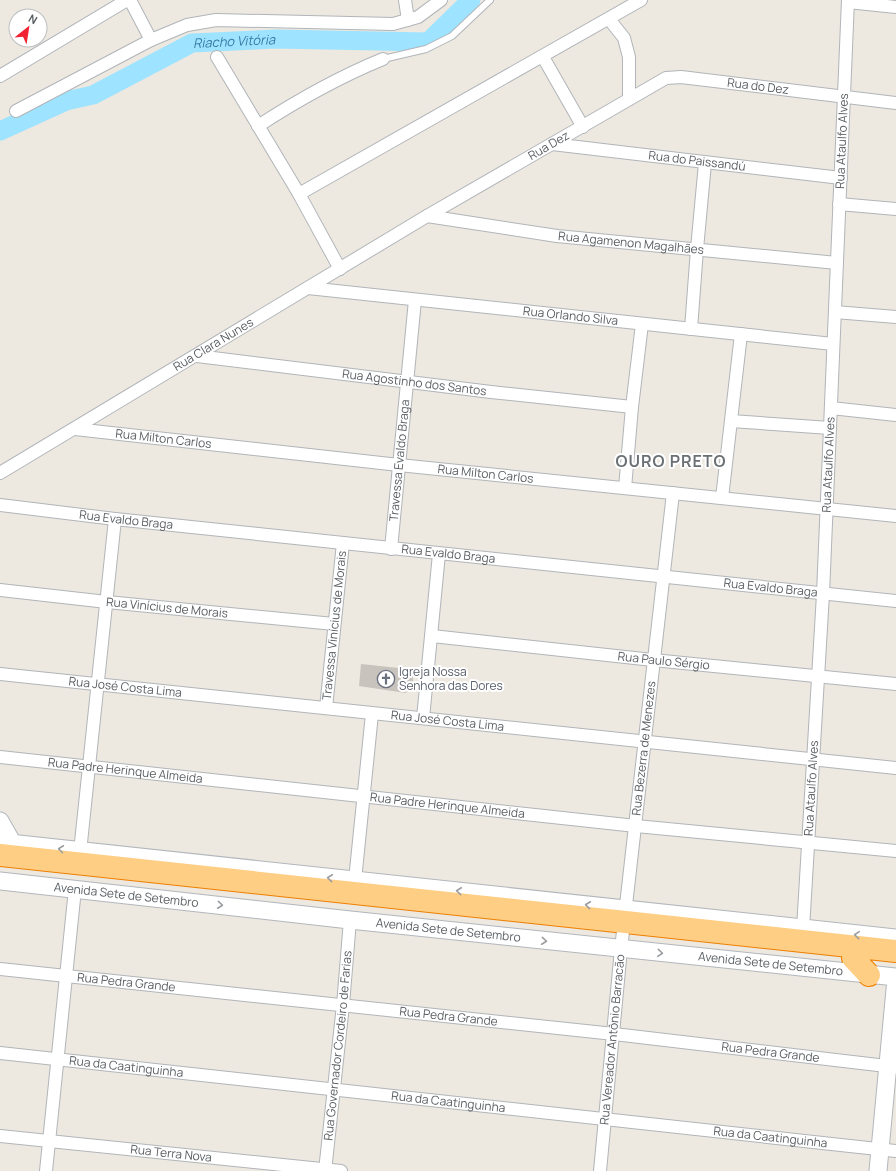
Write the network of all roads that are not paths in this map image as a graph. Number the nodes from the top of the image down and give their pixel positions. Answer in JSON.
{"nodes":[{"id":1,"x":127,"y":0,"type":"edge"},
{"id":2,"x":130,"y":0,"type":"edge"},
{"id":3,"x":406,"y":0,"type":"edge"},
{"id":4,"x":441,"y":0,"type":"edge"},
{"id":5,"x":490,"y":0,"type":"edge"},
{"id":6,"x":641,"y":0,"type":"edge"},
{"id":7,"x":848,"y":1,"type":"edge"},
{"id":8,"x":896,"y":7,"type":"edge"},
{"id":9,"x":609,"y":19,"type":"junction"},
{"id":10,"x":408,"y":20,"type":"junction"},
{"id":11,"x":151,"y":40,"type":"junction"},
{"id":12,"x":217,"y":57,"type":"dead end"},
{"id":13,"x":543,"y":57,"type":"junction"},
{"id":14,"x":383,"y":59,"type":"joint"},
{"id":15,"x":0,"y":76,"type":"edge"},
{"id":16,"x":671,"y":77,"type":"joint"},
{"id":17,"x":844,"y":97,"type":"junction"},
{"id":18,"x":629,"y":99,"type":"junction"},
{"id":19,"x":896,"y":103,"type":"edge"},
{"id":20,"x":16,"y":111,"type":"dead end"},
{"id":21,"x":258,"y":126,"type":"junction"},
{"id":22,"x":583,"y":127,"type":"junction"},
{"id":23,"x":552,"y":144,"type":"junction"},
{"id":24,"x":705,"y":163,"type":"junction"},
{"id":25,"x":841,"y":178,"type":"junction"},
{"id":26,"x":299,"y":194,"type":"junction"},
{"id":27,"x":839,"y":204,"type":"junction"},
{"id":28,"x":896,"y":209,"type":"edge"},
{"id":29,"x":427,"y":216,"type":"junction"},
{"id":30,"x":697,"y":250,"type":"junction"},
{"id":31,"x":837,"y":263,"type":"junction"},
{"id":32,"x":340,"y":268,"type":"junction"},
{"id":33,"x":308,"y":288,"type":"junction"},
{"id":34,"x":415,"y":300,"type":"junction"},
{"id":35,"x":835,"y":312,"type":"junction"},
{"id":36,"x":896,"y":317,"type":"edge"},
{"id":37,"x":642,"y":324,"type":"junction"},
{"id":38,"x":691,"y":329,"type":"junction"},
{"id":39,"x":741,"y":334,"type":"junction"},
{"id":40,"x":834,"y":344,"type":"junction"},
{"id":41,"x":197,"y":356,"type":"junction"},
{"id":42,"x":408,"y":382,"type":"junction"},
{"id":43,"x":632,"y":407,"type":"junction"},
{"id":44,"x":831,"y":408,"type":"junction"},
{"id":45,"x":896,"y":415,"type":"edge"},
{"id":46,"x":731,"y":421,"type":"junction"},
{"id":47,"x":830,"y":428,"type":"junction"},
{"id":48,"x":75,"y":429,"type":"junction"},
{"id":49,"x":400,"y":466,"type":"junction"},
{"id":50,"x":0,"y":473,"type":"edge"},
{"id":51,"x":625,"y":488,"type":"junction"},
{"id":52,"x":673,"y":493,"type":"junction"},
{"id":53,"x":722,"y":498,"type":"junction"},
{"id":54,"x":0,"y":505,"type":"edge"},
{"id":55,"x":825,"y":508,"type":"junction"},
{"id":56,"x":896,"y":516,"type":"edge"},
{"id":57,"x":115,"y":520,"type":"junction"},
{"id":58,"x":343,"y":543,"type":"junction"},
{"id":59,"x":391,"y":549,"type":"junction"},
{"id":60,"x":439,"y":554,"type":"junction"},
{"id":61,"x":663,"y":577,"type":"junction"},
{"id":62,"x":0,"y":590,"type":"edge"},
{"id":63,"x":823,"y":594,"type":"junction"},
{"id":64,"x":107,"y":602,"type":"junction"},
{"id":65,"x":896,"y":602,"type":"edge"},
{"id":66,"x":334,"y":624,"type":"junction"},
{"id":67,"x":432,"y":636,"type":"junction"},
{"id":68,"x":653,"y":660,"type":"junction"},
{"id":69,"x":0,"y":674,"type":"edge"},
{"id":70,"x":817,"y":676,"type":"junction"},
{"id":71,"x":98,"y":684,"type":"junction"},
{"id":72,"x":896,"y":684,"type":"edge"},
{"id":73,"x":326,"y":708,"type":"junction"},
{"id":74,"x":372,"y":714,"type":"junction"},
{"id":75,"x":423,"y":718,"type":"junction"},
{"id":76,"x":645,"y":740,"type":"junction"},
{"id":77,"x":0,"y":758,"type":"edge"},
{"id":78,"x":813,"y":759,"type":"junction"},
{"id":79,"x":89,"y":768,"type":"junction"},
{"id":80,"x":896,"y":768,"type":"edge"},
{"id":81,"x":363,"y":797,"type":"junction"},
{"id":82,"x":0,"y":821,"type":"edge"},
{"id":83,"x":636,"y":826,"type":"junction"},
{"id":84,"x":807,"y":842,"type":"junction"},
{"id":85,"x":4,"y":847,"type":"edge"},
{"id":86,"x":896,"y":851,"type":"edge"},
{"id":87,"x":80,"y":852,"type":"junction"},
{"id":88,"x":0,"y":867,"type":"edge"},
{"id":89,"x":355,"y":880,"type":"junction"},
{"id":90,"x":0,"y":881,"type":"edge"},
{"id":91,"x":75,"y":889,"type":"junction"},
{"id":92,"x":701,"y":918,"type":"junction"},
{"id":93,"x":350,"y":920,"type":"junction"},
{"id":94,"x":624,"y":929,"type":"junction"},
{"id":95,"x":803,"y":929,"type":"junction"},
{"id":96,"x":718,"y":932,"type":"junction"},
{"id":97,"x":896,"y":938,"type":"edge"},
{"id":98,"x":896,"y":951,"type":"edge"},
{"id":99,"x":853,"y":958,"type":"junction"},
{"id":100,"x":896,"y":963,"type":"edge"},
{"id":101,"x":0,"y":969,"type":"edge"},
{"id":102,"x":869,"y":975,"type":"junction"},
{"id":103,"x":66,"y":977,"type":"junction"},
{"id":104,"x":896,"y":978,"type":"edge"},
{"id":105,"x":343,"y":1005,"type":"junction"},
{"id":106,"x":614,"y":1034,"type":"junction"},
{"id":107,"x":0,"y":1053,"type":"edge"},
{"id":108,"x":57,"y":1059,"type":"junction"},
{"id":109,"x":893,"y":1066,"type":"edge"},
{"id":110,"x":334,"y":1088,"type":"junction"},
{"id":111,"x":604,"y":1118,"type":"junction"},
{"id":112,"x":0,"y":1136,"type":"edge"},
{"id":113,"x":50,"y":1142,"type":"junction"},
{"id":114,"x":888,"y":1150,"type":"edge"},
{"id":115,"x":325,"y":1170,"type":"edge"},
{"id":116,"x":46,"y":1171,"type":"edge"},
{"id":117,"x":341,"y":1171,"type":"edge"},
{"id":118,"x":600,"y":1171,"type":"edge"},
{"id":119,"x":878,"y":1171,"type":"edge"}],
"edges":[{"from":1,"to":15,"type":"street"},
{"from":2,"to":11,"type":"street"},
{"from":3,"to":10,"type":"street"},
{"from":4,"to":10,"type":"street"},
{"from":5,"to":14,"type":"lane"},
{"from":6,"to":9,"type":"street"},
{"from":7,"to":8,"type":"street"},
{"from":7,"to":17,"type":"street","name":"Rua Ataulfo Alves"},
{"from":9,"to":13,"type":"street"},
{"from":9,"to":18,"type":"street"},
{"from":10,"to":11,"type":"street"},
{"from":11,"to":20,"type":"street"},
{"from":12,"to":21,"type":"street"},
{"from":13,"to":22,"type":"street"},
{"from":13,"to":26,"type":"street"},
{"from":14,"to":21,"type":"street"},
{"from":16,"to":17,"type":"street","name":"Rua do Dez"},
{"from":16,"to":18,"type":"street","name":"Rua Dez"},
{"from":17,"to":19,"type":"street"},
{"from":17,"to":25,"type":"street","name":"Rua Ataulfo Alves"},
{"from":18,"to":22,"type":"street","name":"Rua Dez"},
{"from":21,"to":26,"type":"street"},
{"from":22,"to":23,"type":"street","name":"Rua Dez"},
{"from":23,"to":24,"type":"street","name":"Rua do Paissandú"},
{"from":23,"to":29,"type":"street","name":"Rua Dez"},
{"from":24,"to":25,"type":"street","name":"Rua do Paissandú"},
{"from":24,"to":30,"type":"street"},
{"from":25,"to":27,"type":"street","name":"Rua Ataulfo Alves"},
{"from":26,"to":32,"type":"street"},
{"from":27,"to":28,"type":"street"},
{"from":27,"to":31,"type":"street","name":"Rua Ataulfo Alves"},
{"from":29,"to":30,"type":"street","name":"Rua Agamenon Magalhães"},
{"from":29,"to":32,"type":"street","name":"Rua Clara Nunes"},
{"from":30,"to":31,"type":"street","name":"Rua Agamenon Magalhães"},
{"from":30,"to":38,"type":"street"},
{"from":31,"to":35,"type":"street","name":"Rua Ataulfo Alves"},
{"from":32,"to":33,"type":"street","name":"Rua Clara Nunes"},
{"from":33,"to":34,"type":"street","name":"Rua Orlando Silva"},
{"from":33,"to":41,"type":"street","name":"Rua Clara Nunes"},
{"from":34,"to":37,"type":"street","name":"Rua Orlando Silva"},
{"from":34,"to":42,"type":"street","name":"Travessa Evaldo Braga"},
{"from":35,"to":36,"type":"street"},
{"from":35,"to":40,"type":"street","name":"Rua Ataulfo Alves"},
{"from":37,"to":38,"type":"street","name":"Rua Orlando Silva"},
{"from":37,"to":43,"type":"street"},
{"from":38,"to":39,"type":"street","name":"Rua Orlando Silva"},
{"from":39,"to":40,"type":"street","name":"Rua Orlando Silva"},
{"from":39,"to":46,"type":"street"},
{"from":40,"to":44,"type":"street","name":"Rua Ataulfo Alves"},
{"from":41,"to":42,"type":"street","name":"Rua Agostinho dos Santos"},
{"from":41,"to":48,"type":"street","name":"Rua Clara Nunes"},
{"from":42,"to":43,"type":"street","name":"Rua Agostinho dos Santos"},
{"from":42,"to":49,"type":"street","name":"Travessa Evaldo Braga"},
{"from":43,"to":51,"type":"street"},
{"from":44,"to":45,"type":"street"},
{"from":44,"to":47,"type":"street","name":"Rua Ataulfo Alves"},
{"from":46,"to":47,"type":"street"},
{"from":46,"to":53,"type":"street"},
{"from":47,"to":55,"type":"street","name":"Rua Ataulfo Alves"},
{"from":48,"to":49,"type":"street","name":"Rua Milton Carlos"},
{"from":48,"to":50,"type":"street","name":"Rua Clara Nunes"},
{"from":49,"to":51,"type":"street","name":"Rua Milton Carlos"},
{"from":49,"to":59,"type":"street","name":"Travessa Evaldo Braga"},
{"from":51,"to":52,"type":"street","name":"Rua Milton Carlos"},
{"from":52,"to":53,"type":"street","name":"Rua Milton Carlos"},
{"from":52,"to":61,"type":"street","name":"Rua Bezerra de Menezes"},
{"from":53,"to":55,"type":"street","name":"Rua Milton Carlos"},
{"from":54,"to":57,"type":"street","name":"Rua Evaldo Braga"},
{"from":55,"to":56,"type":"street","name":"Rua Milton Carlos"},
{"from":55,"to":63,"type":"street","name":"Rua Ataulfo Alves"},
{"from":57,"to":58,"type":"street","name":"Rua Evaldo Braga"},
{"from":57,"to":64,"type":"street"},
{"from":58,"to":59,"type":"street","name":"Rua Evaldo Braga"},
{"from":58,"to":66,"type":"street","name":"Travessa Vinícius de Morais"},
{"from":59,"to":60,"type":"street","name":"Rua Evaldo Braga"},
{"from":60,"to":61,"type":"street","name":"Rua Evaldo Braga"},
{"from":60,"to":67,"type":"street"},
{"from":61,"to":63,"type":"street","name":"Rua Evaldo Braga"},
{"from":61,"to":68,"type":"street","name":"Rua Bezerra de Menezes"},
{"from":62,"to":64,"type":"street","name":"Rua Vinícius de Morais"},
{"from":63,"to":65,"type":"street","name":"Rua Evaldo Braga"},
{"from":63,"to":70,"type":"street","name":"Rua Ataulfo Alves"},
{"from":64,"to":66,"type":"street","name":"Rua Vinícius de Morais"},
{"from":64,"to":71,"type":"street"},
{"from":66,"to":73,"type":"street","name":"Travessa Vinícius de Morais"},
{"from":67,"to":68,"type":"street","name":"Rua Paulo Sérgio"},
{"from":67,"to":75,"type":"street"},
{"from":68,"to":70,"type":"street","name":"Rua Paulo Sérgio"},
{"from":68,"to":76,"type":"street","name":"Rua Bezerra de Menezes"},
{"from":69,"to":71,"type":"street","name":"Rua José Costa Lima"},
{"from":70,"to":72,"type":"street","name":"Rua Paulo Sérgio"},
{"from":70,"to":78,"type":"street","name":"Rua Ataulfo Alves"},
{"from":71,"to":73,"type":"street","name":"Rua José Costa Lima"},
{"from":71,"to":79,"type":"street"},
{"from":73,"to":74,"type":"street","name":"Rua José Costa Lima"},
{"from":74,"to":75,"type":"street","name":"Rua José Costa Lima"},
{"from":74,"to":81,"type":"street"},
{"from":75,"to":76,"type":"street","name":"Rua José Costa Lima"},
{"from":76,"to":78,"type":"street","name":"Rua José Costa Lima"},
{"from":76,"to":83,"type":"street","name":"Rua Bezerra de Menezes"},
{"from":77,"to":79,"type":"street","name":"Rua Padre Herinque Almeida"},
{"from":78,"to":80,"type":"street","name":"Rua José Costa Lima"},
{"from":78,"to":84,"type":"street","name":"Rua Ataulfo Alves"},
{"from":79,"to":81,"type":"street","name":"Rua Padre Herinque Almeida"},
{"from":79,"to":87,"type":"street"},
{"from":81,"to":83,"type":"street","name":"Rua Padre Herinque Almeida"},
{"from":81,"to":89,"type":"street"},
{"from":82,"to":85,"type":"main road"},
{"from":83,"to":84,"type":"street","name":"Rua Padre Herinque Almeida"},
{"from":83,"to":94,"type":"street","name":"Rua Bezerra de Menezes"},
{"from":84,"to":86,"type":"street","name":"Rua Padre Herinque Almeida"},
{"from":84,"to":95,"type":"street","name":"Rua Ataulfo Alves"},
{"from":87,"to":85,"type":"main road","name":"Avenida Sete de Setembro","one_way":true},
{"from":85,"to":94,"type":"highway","name":"Avenida Sete de Setembro"},
{"from":89,"to":87,"type":"main road","name":"Avenida Sete de Setembro","one_way":true},
{"from":88,"to":94,"type":"highway","name":"Avenida Sete de Setembro"},
{"from":94,"to":89,"type":"main road","name":"Avenida Sete de Setembro","one_way":true},
{"from":90,"to":91,"type":"main road","name":"Avenida Sete de Setembro"},
{"from":91,"to":93,"type":"main road","name":"Avenida Sete de Setembro","one_way":true},
{"from":91,"to":103,"type":"street"},
{"from":92,"to":94,"type":"main road","name":"Avenida Sete de Setembro"},
{"from":92,"to":95,"type":"main road","name":"Avenida Sete de Setembro"},
{"from":92,"to":96,"type":"highway"},
{"from":93,"to":94,"type":"main road","name":"Avenida Sete de Setembro","one_way":true},
{"from":93,"to":105,"type":"street","name":"Rua Governador Cordeiro de Farias"},
{"from":94,"to":96,"type":"highway","name":"Avenida Sete de Setembro"},
{"from":94,"to":99,"type":"highway","name":"Avenida Sete de Setembro"},
{"from":94,"to":102,"type":"main road","name":"Avenida Sete de Setembro","one_way":true},
{"from":94,"to":106,"type":"street","name":"Rua Vereador Antônio Barracão"},
{"from":97,"to":95,"type":"main road","name":"Avenida Sete de Setembro","one_way":true},
{"from":96,"to":98,"type":"highway","name":"Avenida Sete de Setembro"},
{"from":99,"to":100,"type":"highway","name":"Avenida Sete de Setembro"},
{"from":99,"to":102,"type":"highway"},
{"from":101,"to":103,"type":"street","name":"Rua Pedra Grande"},
{"from":102,"to":104,"type":"main road","name":"Avenida Sete de Setembro"},
{"from":103,"to":105,"type":"street","name":"Rua Pedra Grande"},
{"from":103,"to":108,"type":"street"},
{"from":104,"to":109,"type":"main road"},
{"from":105,"to":106,"type":"street","name":"Rua Pedra Grande"},
{"from":105,"to":110,"type":"street","name":"Rua Governador Cordeiro de Farias"},
{"from":106,"to":109,"type":"street","name":"Rua Pedra Grande"},
{"from":106,"to":111,"type":"street","name":"Rua Vereador Antônio Barracão"},
{"from":107,"to":108,"type":"street","name":"Rua da Caatinguinha"},
{"from":108,"to":110,"type":"street","name":"Rua da Caatinguinha"},
{"from":108,"to":113,"type":"street"},
{"from":109,"to":114,"type":"main road"},
{"from":110,"to":111,"type":"street","name":"Rua da Caatinguinha"},
{"from":110,"to":115,"type":"street","name":"Rua Governador Cordeiro de Farias"},
{"from":111,"to":114,"type":"street","name":"Rua da Caatinguinha"},
{"from":111,"to":118,"type":"street","name":"Rua Vereador Antônio Barracão"},
{"from":112,"to":113,"type":"street","name":"Rua Terra Nova"},
{"from":113,"to":115,"type":"street","name":"Rua Terra Nova"},
{"from":113,"to":116,"type":"street"},
{"from":114,"to":119,"type":"main road"},
{"from":115,"to":117,"type":"street","name":"Rua Terra Nova"}]}
